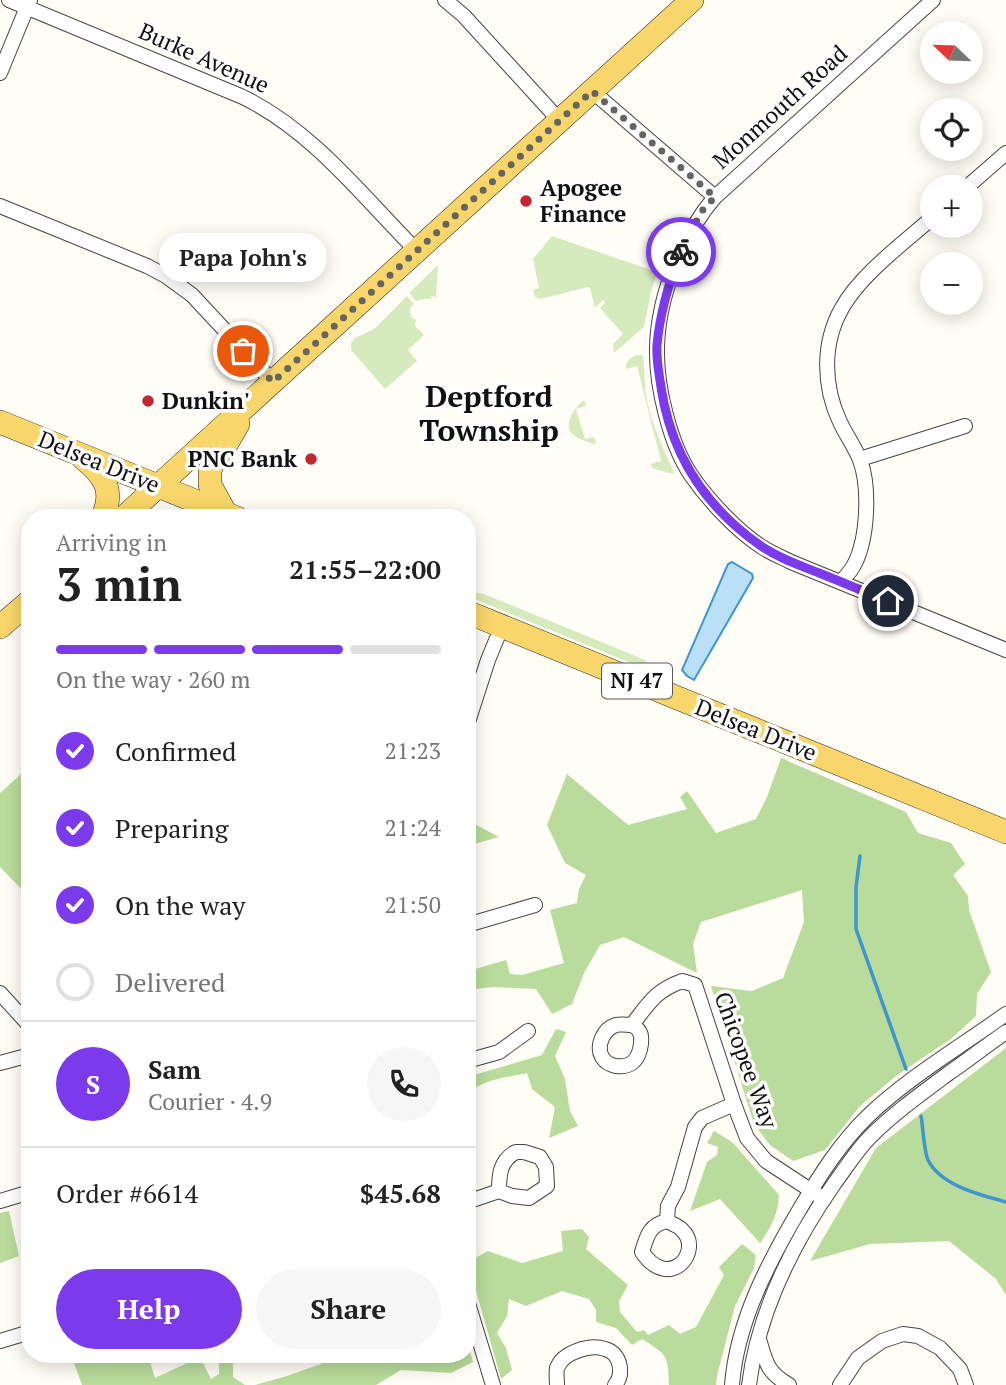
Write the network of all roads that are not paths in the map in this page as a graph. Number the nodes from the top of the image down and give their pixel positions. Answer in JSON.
{"nodes":[{"id":1,"x":9,"y":0,"type":"edge"},
{"id":2,"x":444,"y":0,"type":"edge"},
{"id":3,"x":692,"y":0,"type":"edge"},
{"id":4,"x":933,"y":0,"type":"edge"},
{"id":5,"x":29,"y":4,"type":"edge"},
{"id":6,"x":0,"y":73,"type":"edge"},
{"id":7,"x":592,"y":91,"type":"junction"},
{"id":8,"x":560,"y":121,"type":"junction"},
{"id":9,"x":1006,"y":153,"type":"edge"},
{"id":10,"x":981,"y":175,"type":"edge"},
{"id":11,"x":715,"y":197,"type":"junction"},
{"id":12,"x":0,"y":206,"type":"edge"},
{"id":13,"x":920,"y":229,"type":"edge"},
{"id":14,"x":417,"y":251,"type":"junction"},
{"id":15,"x":273,"y":382,"type":"junction"},
{"id":16,"x":247,"y":406,"type":"junction"},
{"id":17,"x":0,"y":422,"type":"edge"},
{"id":18,"x":965,"y":426,"type":"dead end"},
{"id":19,"x":76,"y":453,"type":"junction"},
{"id":20,"x":860,"y":459,"type":"junction"},
{"id":21,"x":159,"y":486,"type":"junction"},
{"id":22,"x":107,"y":509,"type":"edge"},
{"id":23,"x":133,"y":509,"type":"edge"},
{"id":24,"x":214,"y":509,"type":"edge"},
{"id":25,"x":226,"y":509,"type":"edge"},
{"id":26,"x":841,"y":582,"type":"junction"},
{"id":27,"x":21,"y":610,"type":"edge"},
{"id":28,"x":476,"y":616,"type":"edge"},
{"id":29,"x":502,"y":626,"type":"junction"},
{"id":30,"x":0,"y":627,"type":"edge"},
{"id":31,"x":1006,"y":650,"type":"edge"},
{"id":32,"x":476,"y":697,"type":"edge"},
{"id":33,"x":1006,"y":832,"type":"edge"},
{"id":34,"x":535,"y":905,"type":"dead end"},
{"id":35,"x":476,"y":922,"type":"edge"},
{"id":36,"x":0,"y":993,"type":"edge"},
{"id":37,"x":1006,"y":1014,"type":"edge"},
{"id":38,"x":21,"y":1016,"type":"edge"},
{"id":39,"x":632,"y":1025,"type":"dead end"},
{"id":40,"x":528,"y":1031,"type":"dead end"},
{"id":41,"x":1006,"y":1032,"type":"edge"},
{"id":42,"x":21,"y":1057,"type":"edge"},
{"id":43,"x":476,"y":1058,"type":"edge"},
{"id":44,"x":0,"y":1063,"type":"edge"},
{"id":45,"x":734,"y":1104,"type":"junction"},
{"id":46,"x":499,"y":1191,"type":"dead end"},
{"id":47,"x":811,"y":1191,"type":"junction"},
{"id":48,"x":21,"y":1195,"type":"edge"},
{"id":49,"x":476,"y":1199,"type":"edge"},
{"id":50,"x":824,"y":1199,"type":"junction"},
{"id":51,"x":0,"y":1201,"type":"edge"},
{"id":52,"x":667,"y":1221,"type":"dead end"},
{"id":53,"x":476,"y":1329,"type":"edge"},
{"id":54,"x":21,"y":1335,"type":"edge"},
{"id":55,"x":759,"y":1339,"type":"junction"},
{"id":56,"x":0,"y":1341,"type":"edge"},
{"id":57,"x":493,"y":1385,"type":"edge"},
{"id":58,"x":557,"y":1385,"type":"edge"},
{"id":59,"x":615,"y":1385,"type":"edge"},
{"id":60,"x":732,"y":1385,"type":"edge"},
{"id":61,"x":749,"y":1385,"type":"edge"},
{"id":62,"x":789,"y":1385,"type":"edge"},
{"id":63,"x":840,"y":1385,"type":"edge"},
{"id":64,"x":966,"y":1385,"type":"edge"}],
"edges":[{"from":1,"to":5,"type":"street","name":"Burke Avenue"},
{"from":2,"to":8,"type":"street"},
{"from":3,"to":7,"type":"main road"},
{"from":4,"to":11,"type":"street","name":"Monmouth Road"},
{"from":5,"to":6,"type":"street"},
{"from":5,"to":14,"type":"street","name":"Burke Avenue"},
{"from":7,"to":8,"type":"main road"},
{"from":7,"to":11,"type":"street"},
{"from":8,"to":14,"type":"main road"},
{"from":9,"to":10,"type":"street"},
{"from":11,"to":26,"type":"street","name":"Monmouth Road"},
{"from":12,"to":15,"type":"street"},
{"from":13,"to":20,"type":"street"},
{"from":14,"to":15,"type":"main road"},
{"from":15,"to":16,"type":"main road"},
{"from":16,"to":21,"type":"main road"},
{"from":16,"to":25,"type":"main road"},
{"from":17,"to":19,"type":"main road","name":"Delsea Drive"},
{"from":18,"to":20,"type":"street"},
{"from":19,"to":21,"type":"main road","name":"Delsea Drive"},
{"from":19,"to":22,"type":"main road"},
{"from":20,"to":26,"type":"street"},
{"from":21,"to":23,"type":"main road"},
{"from":21,"to":24,"type":"main road","name":"Delsea Drive"},
{"from":26,"to":31,"type":"street","name":"Monmouth Road"},
{"from":27,"to":30,"type":"main road"},
{"from":28,"to":29,"type":"main road","name":"Delsea Drive","number":"NJ 47"},
{"from":29,"to":32,"type":"street"},
{"from":29,"to":33,"type":"main road","name":"Delsea Drive","number":"NJ 47"},
{"from":34,"to":35,"type":"street"},
{"from":36,"to":38,"type":"street"},
{"from":37,"to":47,"type":"street"},
{"from":39,"to":45,"type":"street","name":"Chicopee Way"},
{"from":40,"to":43,"type":"street"},
{"from":41,"to":50,"type":"street"},
{"from":42,"to":44,"type":"street"},
{"from":45,"to":47,"type":"street","name":"Chicopee Way"},
{"from":45,"to":52,"type":"street"},
{"from":46,"to":49,"type":"street"},
{"from":47,"to":50,"type":"street","name":"Chicopee Way"},
{"from":47,"to":60,"type":"street"},
{"from":48,"to":51,"type":"street"},
{"from":50,"to":55,"type":"street"},
{"from":53,"to":57,"type":"street"},
{"from":54,"to":56,"type":"street"},
{"from":55,"to":61,"type":"street"},
{"from":55,"to":62,"type":"street"},
{"from":58,"to":59,"type":"street"},
{"from":63,"to":64,"type":"street"}]}
